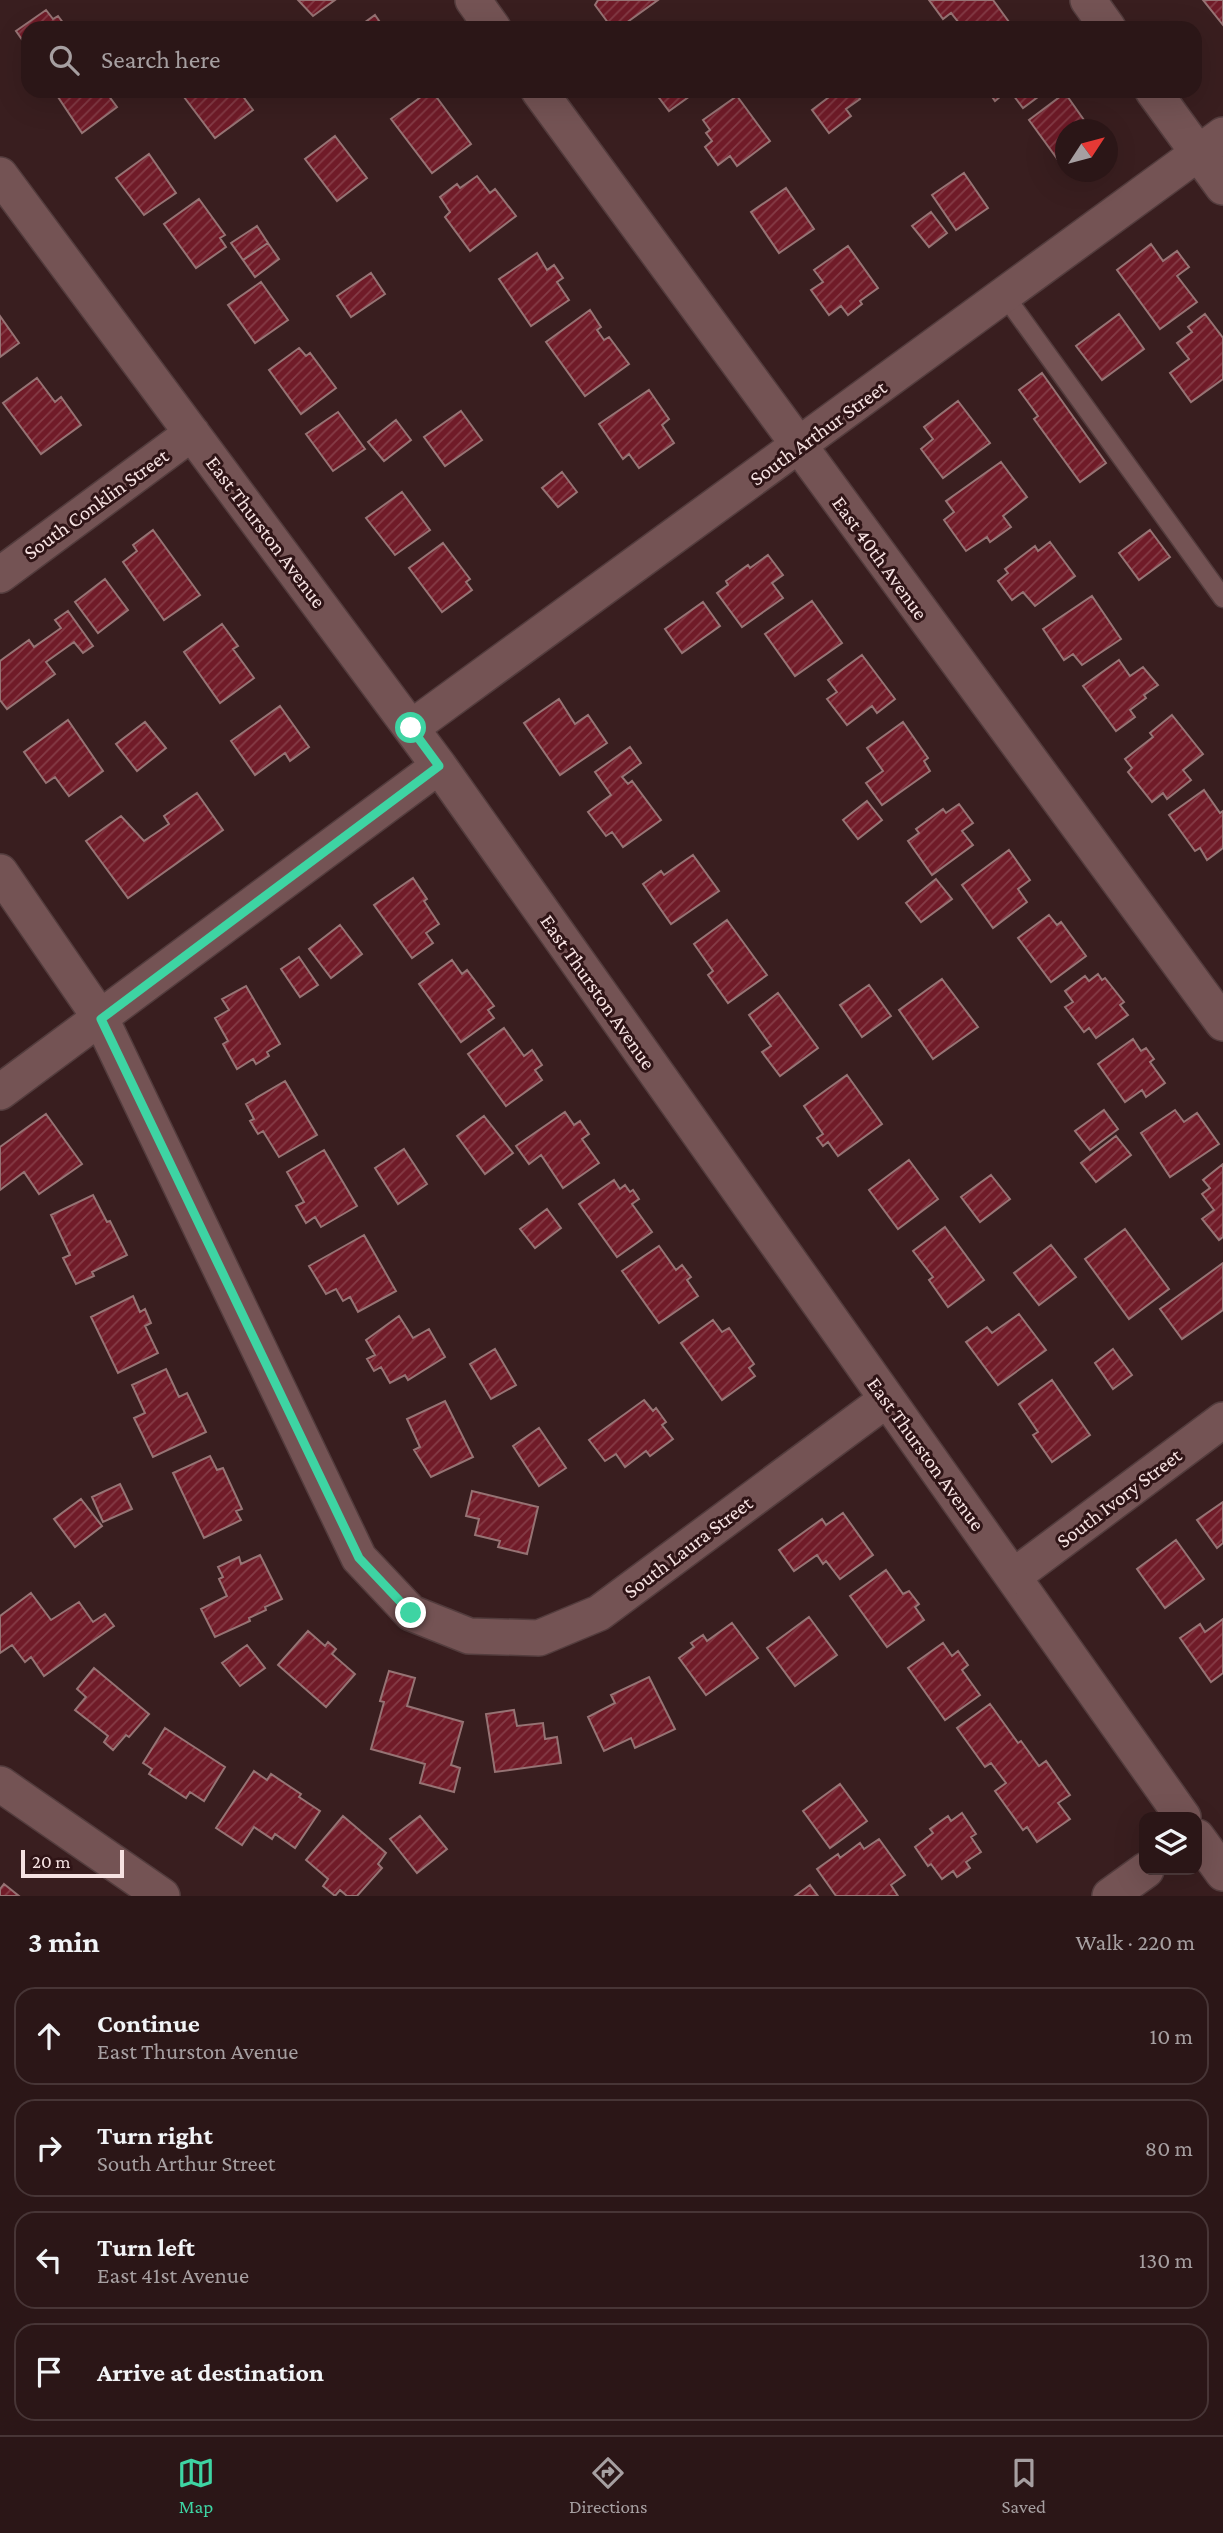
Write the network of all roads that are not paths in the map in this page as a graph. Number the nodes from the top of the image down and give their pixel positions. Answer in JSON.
{"nodes":[{"id":1,"x":473,"y":0,"type":"edge"},
{"id":2,"x":1088,"y":0,"type":"edge"},
{"id":3,"x":489,"y":21,"type":"edge"},
{"id":4,"x":1103,"y":21,"type":"edge"},
{"id":5,"x":544,"y":98,"type":"edge"},
{"id":6,"x":1161,"y":98,"type":"edge"},
{"id":7,"x":1211,"y":144,"type":"edge"},
{"id":8,"x":0,"y":175,"type":"edge"},
{"id":9,"x":1223,"y":187,"type":"edge"},
{"id":10,"x":1005,"y":296,"type":"junction"},
{"id":11,"x":192,"y":433,"type":"junction"},
{"id":12,"x":799,"y":447,"type":"junction"},
{"id":13,"x":0,"y":575,"type":"edge"},
{"id":14,"x":1223,"y":598,"type":"edge"},
{"id":15,"x":411,"y":728,"type":"junction"},
{"id":16,"x":439,"y":766,"type":"junction"},
{"id":17,"x":0,"y":872,"type":"edge"},
{"id":18,"x":101,"y":1019,"type":"junction"},
{"id":19,"x":1223,"y":1023,"type":"edge"},
{"id":20,"x":0,"y":1092,"type":"edge"},
{"id":21,"x":886,"y":1399,"type":"junction"},
{"id":22,"x":1223,"y":1420,"type":"edge"},
{"id":23,"x":1014,"y":1576,"type":"junction"},
{"id":24,"x":0,"y":1784,"type":"edge"},
{"id":25,"x":1179,"y":1812,"type":"edge"},
{"id":26,"x":1202,"y":1843,"type":"edge"},
{"id":27,"x":1223,"y":1873,"type":"edge"},
{"id":28,"x":1139,"y":1875,"type":"edge"},
{"id":29,"x":162,"y":1896,"type":"edge"},
{"id":30,"x":1110,"y":1896,"type":"edge"}],
"edges":[{"from":1,"to":3,"type":"street"},
{"from":2,"to":4,"type":"street"},
{"from":5,"to":12,"type":"street","name":"East 40th Avenue"},
{"from":6,"to":7,"type":"street"},
{"from":7,"to":9,"type":"street"},
{"from":7,"to":10,"type":"street","name":"South Arthur Street"},
{"from":8,"to":11,"type":"street","name":"East Thurston Avenue"},
{"from":10,"to":12,"type":"street","name":"South Arthur Street"},
{"from":10,"to":14,"type":"lane"},
{"from":11,"to":13,"type":"street","name":"South Conklin Street"},
{"from":11,"to":15,"type":"street","name":"East Thurston Avenue"},
{"from":12,"to":15,"type":"street","name":"South Arthur Street"},
{"from":12,"to":19,"type":"street","name":"East 40th Avenue"},
{"from":15,"to":16,"type":"street","name":"East Thurston Avenue"},
{"from":16,"to":18,"type":"street"},
{"from":16,"to":21,"type":"street","name":"East Thurston Avenue"},
{"from":17,"to":18,"type":"street"},
{"from":18,"to":20,"type":"street"},
{"from":18,"to":21,"type":"street","name":"South Laura Street"},
{"from":21,"to":23,"type":"street","name":"East Thurston Avenue"},
{"from":22,"to":23,"type":"street","name":"South Ivory Street"},
{"from":23,"to":25,"type":"street","name":"East Thurston Avenue"},
{"from":24,"to":29,"type":"street"},
{"from":26,"to":27,"type":"street"},
{"from":28,"to":30,"type":"street"}]}
